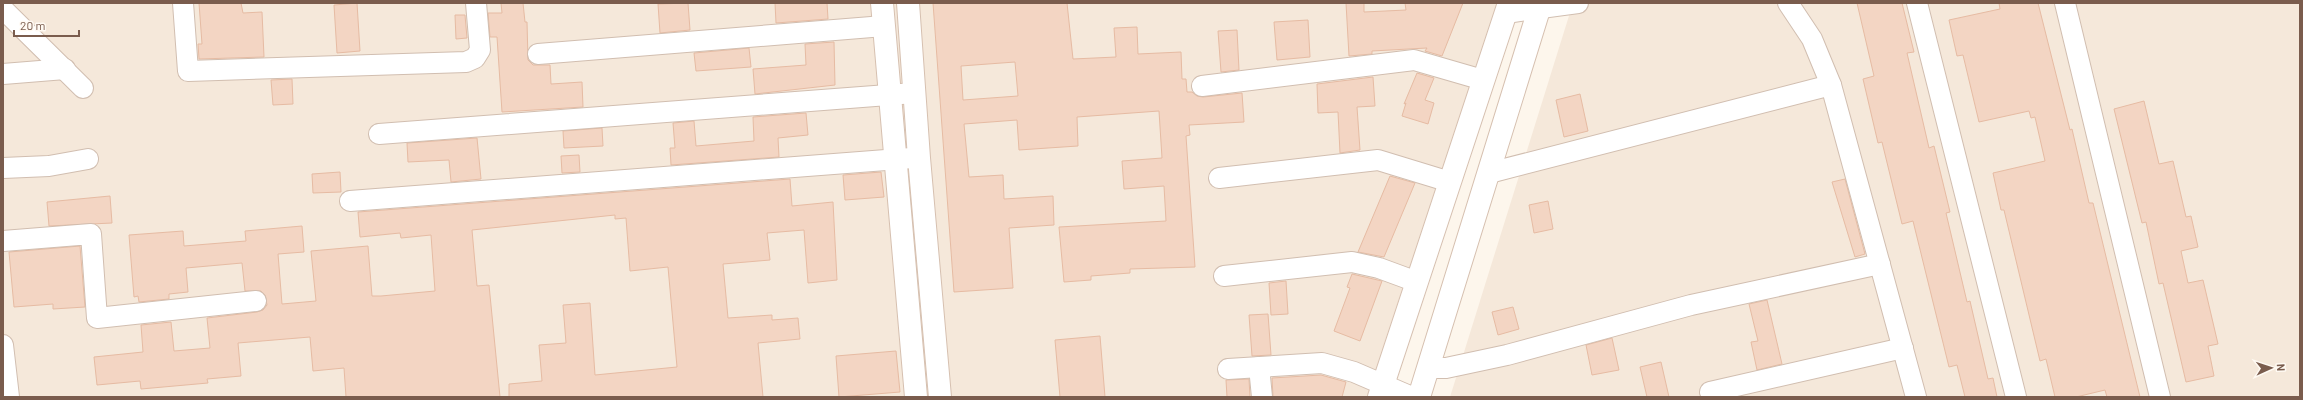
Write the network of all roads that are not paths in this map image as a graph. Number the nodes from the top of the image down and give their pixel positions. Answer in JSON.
{"nodes":[{"id":1,"x":183,"y":3,"type":"edge"},
{"id":2,"x":476,"y":3,"type":"edge"},
{"id":3,"x":882,"y":3,"type":"edge"},
{"id":4,"x":908,"y":3,"type":"edge"},
{"id":5,"x":1578,"y":3,"type":"edge"},
{"id":6,"x":1788,"y":3,"type":"edge"},
{"id":7,"x":1917,"y":3,"type":"edge"},
{"id":8,"x":2064,"y":3,"type":"edge"},
{"id":9,"x":1540,"y":6,"type":"edge"},
{"id":10,"x":1507,"y":8,"type":"edge"},
{"id":11,"x":3,"y":9,"type":"edge"},
{"id":12,"x":884,"y":26,"type":"junction"},
{"id":13,"x":538,"y":54,"type":"dead end"},
{"id":14,"x":65,"y":70,"type":"junction"},
{"id":15,"x":3,"y":74,"type":"edge"},
{"id":16,"x":1483,"y":80,"type":"junction"},
{"id":17,"x":1831,"y":85,"type":"junction"},
{"id":18,"x":1202,"y":86,"type":"dead end"},
{"id":19,"x":83,"y":88,"type":"dead end"},
{"id":20,"x":914,"y":93,"type":"junction"},
{"id":21,"x":889,"y":95,"type":"junction"},
{"id":22,"x":379,"y":134,"type":"dead end"},
{"id":23,"x":918,"y":158,"type":"junction"},
{"id":24,"x":88,"y":159,"type":"dead end"},
{"id":25,"x":894,"y":160,"type":"junction"},
{"id":26,"x":3,"y":168,"type":"edge"},
{"id":27,"x":1489,"y":173,"type":"junction"},
{"id":28,"x":1220,"y":178,"type":"dead end"},
{"id":29,"x":1450,"y":182,"type":"junction"},
{"id":30,"x":350,"y":201,"type":"dead end"},
{"id":31,"x":3,"y":241,"type":"edge"},
{"id":32,"x":1880,"y":264,"type":"junction"},
{"id":33,"x":1224,"y":276,"type":"dead end"},
{"id":34,"x":1417,"y":282,"type":"junction"},
{"id":35,"x":256,"y":301,"type":"dead end"},
{"id":36,"x":3,"y":345,"type":"edge"},
{"id":37,"x":1903,"y":348,"type":"junction"},
{"id":38,"x":1259,"y":367,"type":"junction"},
{"id":39,"x":1428,"y":368,"type":"junction"},
{"id":40,"x":1228,"y":369,"type":"dead end"},
{"id":41,"x":1381,"y":391,"type":"edge"},
{"id":42,"x":1710,"y":392,"type":"dead end"},
{"id":43,"x":7,"y":396,"type":"edge"},
{"id":44,"x":916,"y":397,"type":"edge"},
{"id":45,"x":940,"y":397,"type":"edge"},
{"id":46,"x":1262,"y":397,"type":"edge"},
{"id":47,"x":1412,"y":397,"type":"edge"},
{"id":48,"x":1419,"y":397,"type":"edge"},
{"id":49,"x":1916,"y":397,"type":"edge"},
{"id":50,"x":2016,"y":397,"type":"edge"},
{"id":51,"x":2160,"y":397,"type":"edge"}],
"edges":[{"from":1,"to":2,"type":"street"},
{"from":3,"to":12,"type":"street"},
{"from":4,"to":20,"type":"street"},
{"from":5,"to":9,"type":"street"},
{"from":6,"to":17,"type":"street"},
{"from":7,"to":50,"type":"street"},
{"from":8,"to":51,"type":"street"},
{"from":9,"to":10,"type":"street"},
{"from":9,"to":27,"type":"street"},
{"from":10,"to":16,"type":"street"},
{"from":11,"to":14,"type":"street"},
{"from":12,"to":13,"type":"street"},
{"from":12,"to":21,"type":"street"},
{"from":14,"to":15,"type":"street"},
{"from":14,"to":19,"type":"street"},
{"from":16,"to":18,"type":"street"},
{"from":16,"to":29,"type":"street"},
{"from":17,"to":27,"type":"street"},
{"from":17,"to":32,"type":"street"},
{"from":20,"to":21,"type":"street"},
{"from":20,"to":23,"type":"street"},
{"from":21,"to":22,"type":"street"},
{"from":21,"to":25,"type":"street"},
{"from":23,"to":25,"type":"street"},
{"from":23,"to":45,"type":"street"},
{"from":24,"to":26,"type":"street"},
{"from":25,"to":30,"type":"street"},
{"from":25,"to":44,"type":"street"},
{"from":27,"to":39,"type":"street"},
{"from":28,"to":29,"type":"street"},
{"from":29,"to":34,"type":"street"},
{"from":31,"to":35,"type":"street"},
{"from":32,"to":37,"type":"street"},
{"from":32,"to":39,"type":"street"},
{"from":33,"to":34,"type":"street"},
{"from":34,"to":41,"type":"street"},
{"from":36,"to":43,"type":"street"},
{"from":37,"to":42,"type":"street"},
{"from":37,"to":49,"type":"street"},
{"from":38,"to":40,"type":"street"},
{"from":38,"to":41,"type":"street"},
{"from":38,"to":46,"type":"street"},
{"from":39,"to":48,"type":"street"},
{"from":41,"to":47,"type":"street"}]}
